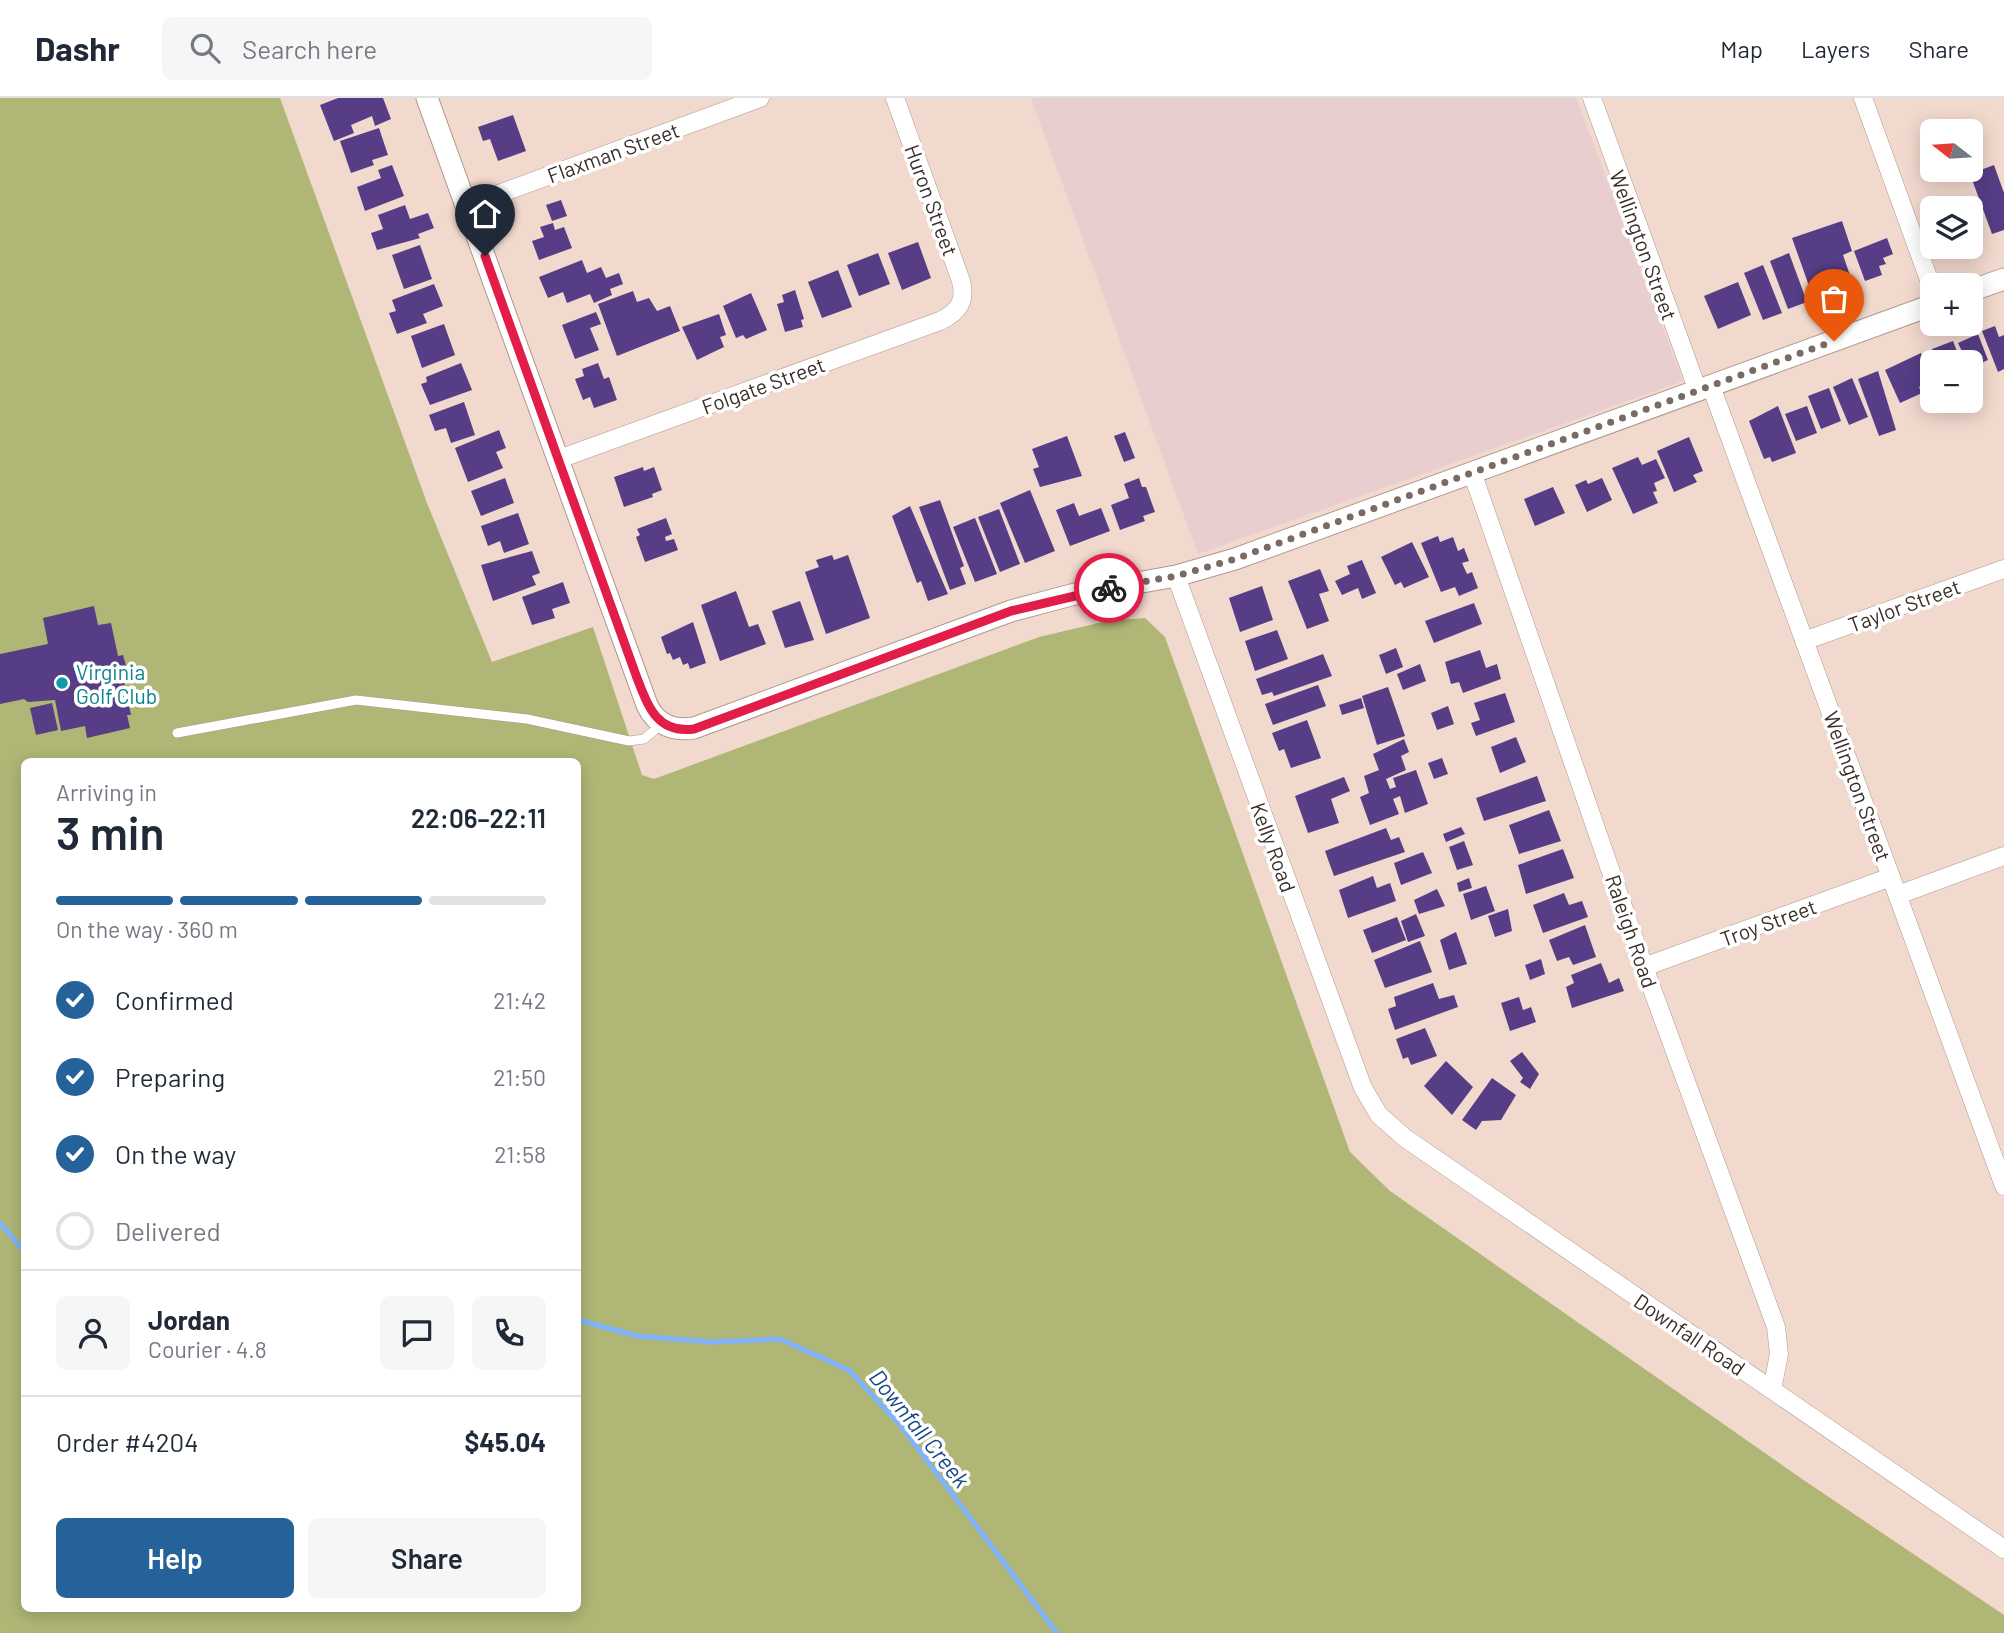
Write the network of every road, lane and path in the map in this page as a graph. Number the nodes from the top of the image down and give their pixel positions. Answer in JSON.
{"nodes":[{"id":1,"x":426,"y":98,"type":"edge"},
{"id":2,"x":760,"y":98,"type":"edge"},
{"id":3,"x":895,"y":98,"type":"edge"},
{"id":4,"x":1592,"y":98,"type":"edge"},
{"id":5,"x":1863,"y":98,"type":"edge"},
{"id":6,"x":466,"y":206,"type":"junction"},
{"id":7,"x":1927,"y":273,"type":"edge"},
{"id":8,"x":2004,"y":279,"type":"edge"},
{"id":9,"x":1983,"y":286,"type":"edge"},
{"id":10,"x":961,"y":304,"type":"joint"},
{"id":11,"x":1920,"y":309,"type":"edge"},
{"id":12,"x":1704,"y":388,"type":"junction"},
{"id":13,"x":559,"y":459,"type":"junction"},
{"id":14,"x":1472,"y":472,"type":"junction"},
{"id":15,"x":2004,"y":569,"type":"edge"},
{"id":16,"x":1176,"y":576,"type":"junction"},
{"id":17,"x":1804,"y":641,"type":"junction"},
{"id":18,"x":662,"y":724,"type":"junction"},
{"id":19,"x":177,"y":733,"type":"dead end"},
{"id":20,"x":2004,"y":856,"type":"edge"},
{"id":21,"x":1891,"y":877,"type":"junction"},
{"id":22,"x":1898,"y":895,"type":"junction"},
{"id":23,"x":1644,"y":967,"type":"junction"},
{"id":24,"x":1378,"y":1115,"type":"joint"},
{"id":25,"x":1997,"y":1147,"type":"edge"},
{"id":26,"x":2004,"y":1186,"type":"edge"},
{"id":27,"x":1772,"y":1390,"type":"junction"},
{"id":28,"x":2004,"y":1549,"type":"edge"}],
"edges":[{"from":1,"to":6,"type":"street"},
{"from":2,"to":6,"type":"street","name":"Flaxman Street"},
{"from":3,"to":10,"type":"street","name":"Huron Street"},
{"from":4,"to":12,"type":"street","name":"Wellington Street"},
{"from":5,"to":7,"type":"street"},
{"from":6,"to":13,"type":"street"},
{"from":8,"to":9,"type":"street"},
{"from":10,"to":13,"type":"street","name":"Folgate Street"},
{"from":11,"to":12,"type":"street"},
{"from":12,"to":14,"type":"street"},
{"from":12,"to":17,"type":"street","name":"Wellington Street"},
{"from":13,"to":18,"type":"street"},
{"from":14,"to":16,"type":"street"},
{"from":14,"to":23,"type":"street","name":"Raleigh Road"},
{"from":15,"to":17,"type":"street","name":"Taylor Street"},
{"from":16,"to":18,"type":"street"},
{"from":16,"to":24,"type":"street","name":"Kelly Road"},
{"from":17,"to":21,"type":"street","name":"Wellington Street"},
{"from":18,"to":19,"type":"lane"},
{"from":20,"to":22,"type":"street"},
{"from":21,"to":22,"type":"street","name":"Wellington Street"},
{"from":21,"to":23,"type":"street","name":"Troy Street"},
{"from":22,"to":25,"type":"street","name":"Wellington Street"},
{"from":23,"to":27,"type":"street","name":"Raleigh Road"},
{"from":24,"to":27,"type":"street","name":"Downfall Road"},
{"from":25,"to":26,"type":"street","name":"Wellington Street"},
{"from":27,"to":28,"type":"street","name":"Downfall Road"}]}
